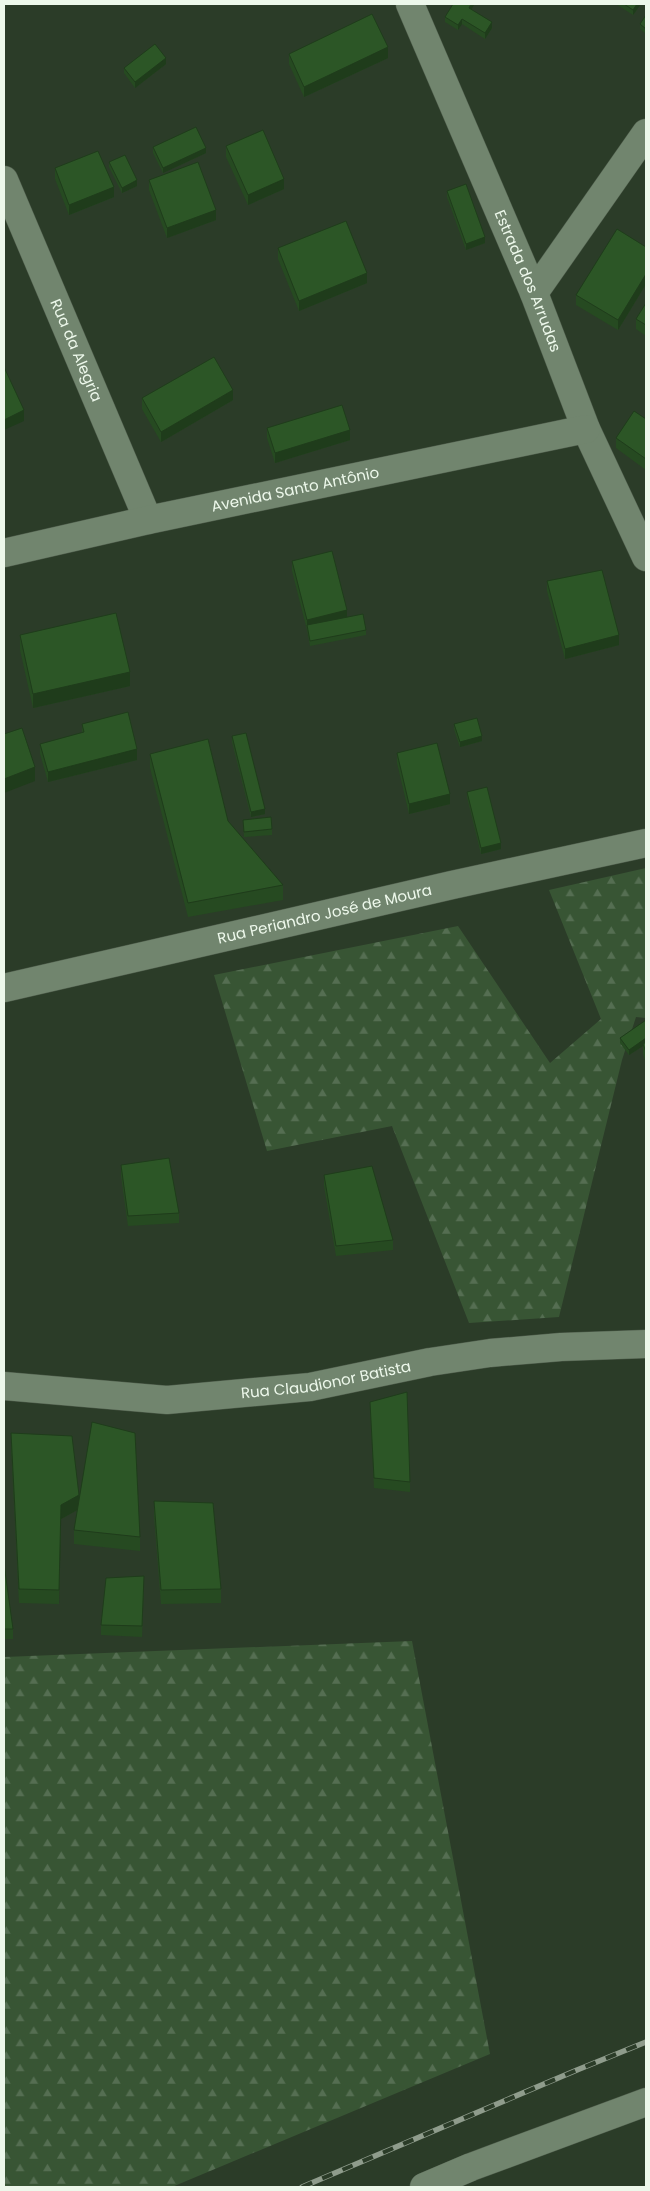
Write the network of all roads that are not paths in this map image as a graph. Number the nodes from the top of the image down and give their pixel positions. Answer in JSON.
{"nodes":[{"id":1,"x":410,"y":4,"type":"edge"},
{"id":2,"x":646,"y":133,"type":"edge"},
{"id":3,"x":4,"y":180,"type":"edge"},
{"id":4,"x":534,"y":293,"type":"junction"},
{"id":5,"x":586,"y":429,"type":"junction"},
{"id":6,"x":148,"y":520,"type":"junction"},
{"id":7,"x":4,"y":553,"type":"edge"},
{"id":8,"x":646,"y":557,"type":"edge"},
{"id":9,"x":646,"y":843,"type":"edge"},
{"id":10,"x":4,"y":988,"type":"edge"},
{"id":11,"x":646,"y":1344,"type":"edge"},
{"id":12,"x":4,"y":1386,"type":"edge"},
{"id":13,"x":646,"y":2102,"type":"edge"},
{"id":14,"x":424,"y":2187,"type":"edge"}],
"edges":[{"from":1,"to":4,"type":"street","name":"Estrada dos Arrudas"},
{"from":2,"to":4,"type":"street"},
{"from":3,"to":6,"type":"street","name":"Rua da Alegria"},
{"from":4,"to":5,"type":"street","name":"Estrada dos Arrudas"},
{"from":5,"to":6,"type":"street","name":"Avenida Santo Antônio"},
{"from":5,"to":8,"type":"street","name":"Estrada dos Arrudas"},
{"from":6,"to":7,"type":"street","name":"Avenida Santo Antônio"},
{"from":9,"to":10,"type":"street","name":"Rua Periandro José de Moura"},
{"from":11,"to":12,"type":"street","name":"Rua Claudionor Batista"},
{"from":13,"to":14,"type":"street"}]}
